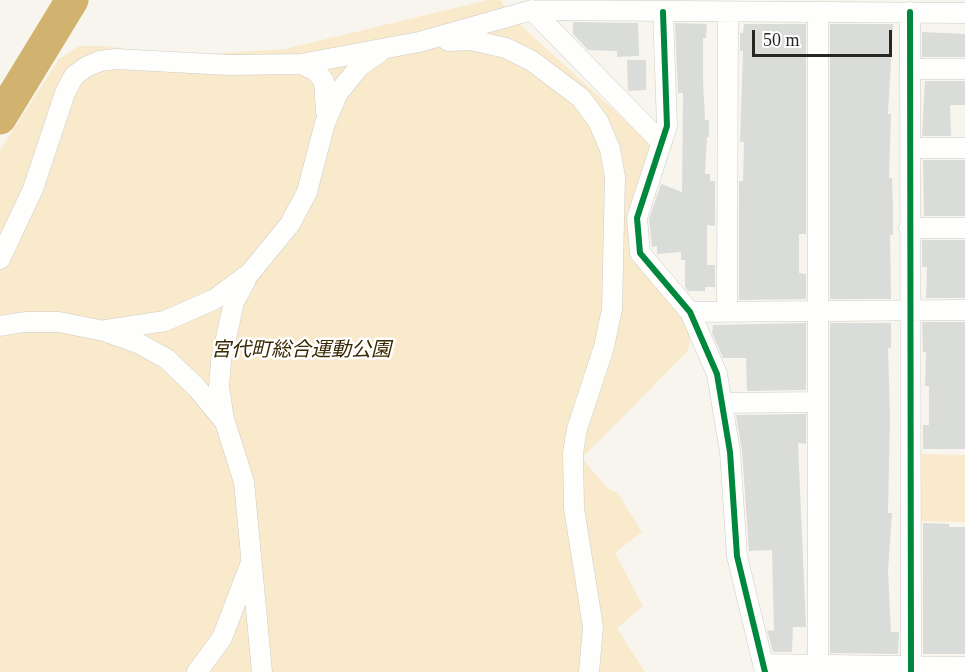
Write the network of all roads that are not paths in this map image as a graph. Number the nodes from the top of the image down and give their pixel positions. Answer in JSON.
{"nodes":[{"id":1,"x":532,"y":10,"type":"junction"},
{"id":2,"x":663,"y":12,"type":"junction"},
{"id":3,"x":728,"y":12,"type":"junction"},
{"id":4,"x":818,"y":12,"type":"junction"},
{"id":5,"x":909,"y":12,"type":"junction"},
{"id":6,"x":965,"y":13,"type":"edge"},
{"id":7,"x":419,"y":42,"type":"junction"},
{"id":8,"x":384,"y":50,"type":"junction"},
{"id":9,"x":301,"y":64,"type":"junction"},
{"id":10,"x":910,"y":69,"type":"junction"},
{"id":11,"x":965,"y":69,"type":"edge"},
{"id":12,"x":325,"y":123,"type":"junction"},
{"id":13,"x":661,"y":142,"type":"junction"},
{"id":14,"x":910,"y":148,"type":"junction"},
{"id":15,"x":965,"y":148,"type":"edge"},
{"id":16,"x":909,"y":228,"type":"junction"},
{"id":17,"x":965,"y":228,"type":"edge"},
{"id":18,"x":0,"y":258,"type":"edge"},
{"id":19,"x":250,"y":273,"type":"junction"},
{"id":20,"x":0,"y":310,"type":"edge"},
{"id":21,"x":817,"y":310,"type":"junction"},
{"id":22,"x":910,"y":310,"type":"junction"},
{"id":23,"x":965,"y":310,"type":"edge"},
{"id":24,"x":727,"y":311,"type":"junction"},
{"id":25,"x":690,"y":312,"type":"junction"},
{"id":26,"x":25,"y":322,"type":"junction"},
{"id":27,"x":0,"y":326,"type":"edge"},
{"id":28,"x":104,"y":331,"type":"junction"},
{"id":29,"x":817,"y":402,"type":"junction"},
{"id":30,"x":722,"y":403,"type":"junction"},
{"id":31,"x":225,"y":423,"type":"junction"},
{"id":32,"x":251,"y":561,"type":"junction"},
{"id":33,"x":818,"y":663,"type":"junction"},
{"id":34,"x":965,"y":667,"type":"edge"},
{"id":35,"x":764,"y":668,"type":"edge"},
{"id":36,"x":911,"y":669,"type":"edge"},
{"id":37,"x":197,"y":672,"type":"edge"},
{"id":38,"x":262,"y":672,"type":"edge"},
{"id":39,"x":589,"y":672,"type":"edge"}],
"edges":[{"from":1,"to":2,"type":"street"},
{"from":1,"to":7,"type":"street"},
{"from":1,"to":13,"type":"street"},
{"from":2,"to":3,"type":"street"},
{"from":2,"to":13,"type":"street"},
{"from":3,"to":4,"type":"street"},
{"from":3,"to":24,"type":"street"},
{"from":4,"to":5,"type":"street"},
{"from":4,"to":21,"type":"street"},
{"from":5,"to":6,"type":"street"},
{"from":5,"to":10,"type":"street"},
{"from":7,"to":8,"type":"street"},
{"from":7,"to":39,"type":"street"},
{"from":8,"to":9,"type":"street"},
{"from":8,"to":12,"type":"street"},
{"from":9,"to":12,"type":"street"},
{"from":9,"to":18,"type":"street"},
{"from":10,"to":11,"type":"street"},
{"from":10,"to":14,"type":"street"},
{"from":12,"to":19,"type":"street"},
{"from":13,"to":25,"type":"street"},
{"from":14,"to":15,"type":"street"},
{"from":14,"to":16,"type":"street"},
{"from":16,"to":17,"type":"street"},
{"from":16,"to":22,"type":"street"},
{"from":19,"to":28,"type":"street"},
{"from":19,"to":31,"type":"street"},
{"from":20,"to":26,"type":"street"},
{"from":21,"to":22,"type":"street"},
{"from":21,"to":24,"type":"street"},
{"from":21,"to":29,"type":"street"},
{"from":22,"to":23,"type":"street"},
{"from":22,"to":36,"type":"street"},
{"from":24,"to":25,"type":"street"},
{"from":25,"to":30,"type":"street"},
{"from":26,"to":27,"type":"street"},
{"from":26,"to":28,"type":"street"},
{"from":28,"to":31,"type":"street"},
{"from":29,"to":30,"type":"street"},
{"from":29,"to":33,"type":"street"},
{"from":30,"to":35,"type":"street"},
{"from":31,"to":32,"type":"street"},
{"from":32,"to":37,"type":"street"},
{"from":32,"to":38,"type":"street"},
{"from":33,"to":35,"type":"street"},
{"from":33,"to":36,"type":"street"},
{"from":34,"to":36,"type":"street"}]}
